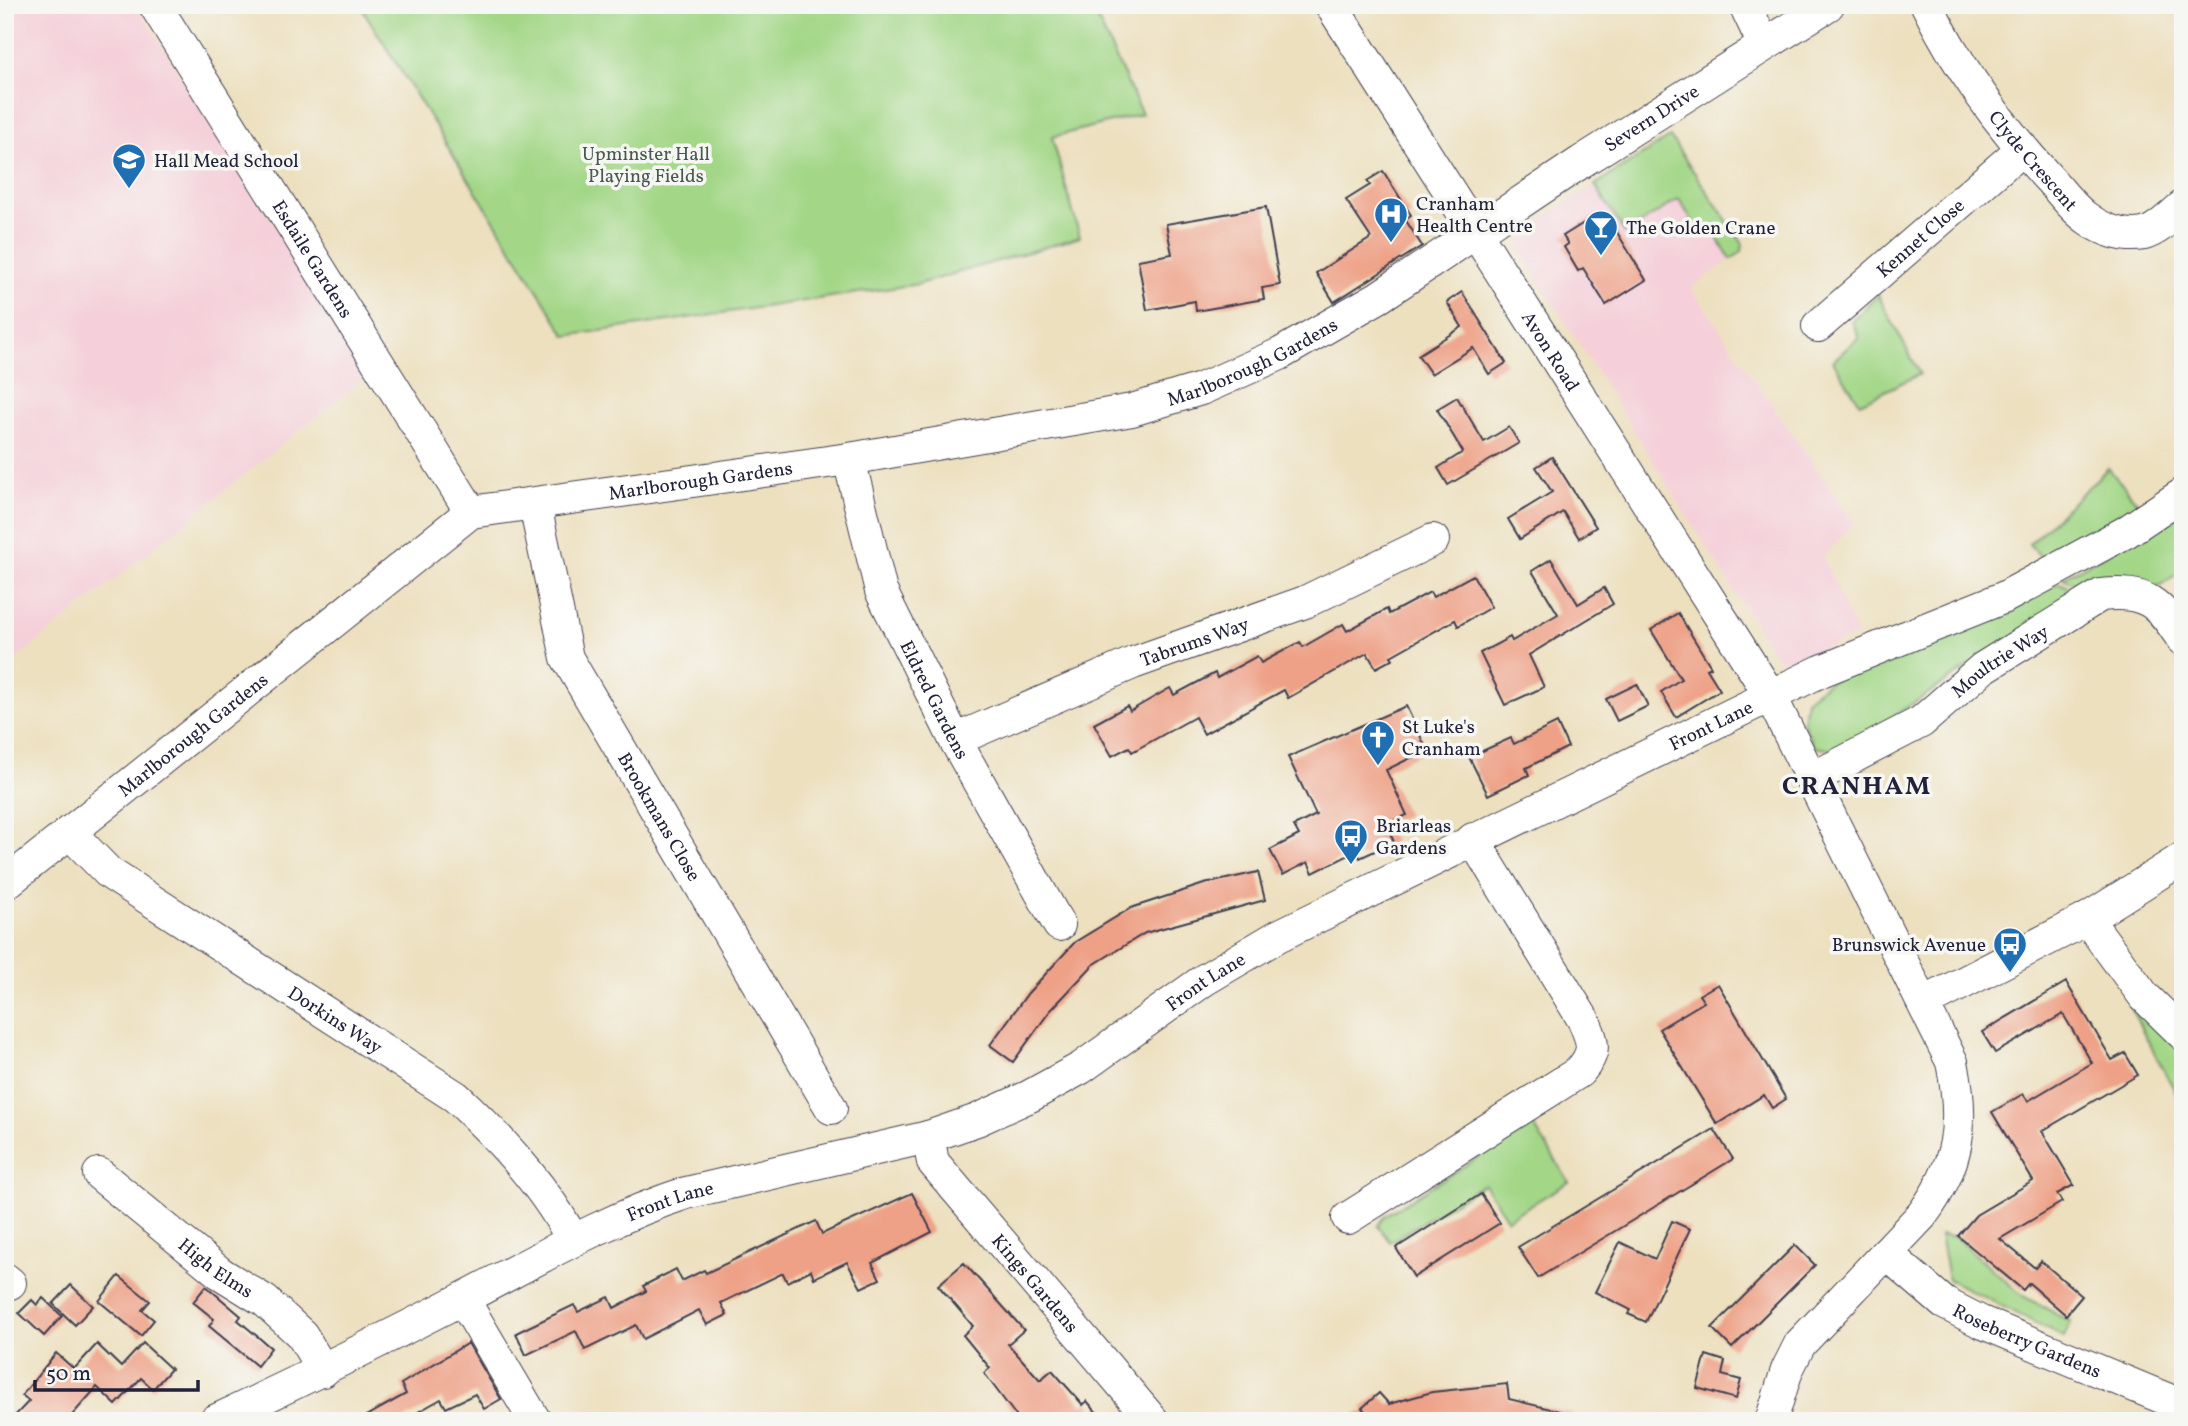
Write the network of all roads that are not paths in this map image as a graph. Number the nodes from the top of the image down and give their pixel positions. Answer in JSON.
{"nodes":[{"id":1,"x":155,"y":5,"type":"edge"},
{"id":2,"x":1331,"y":5,"type":"edge"},
{"id":3,"x":1745,"y":5,"type":"edge"},
{"id":4,"x":1828,"y":5,"type":"edge"},
{"id":5,"x":1927,"y":5,"type":"edge"},
{"id":6,"x":1764,"y":45,"type":"junction"},
{"id":7,"x":2022,"y":149,"type":"junction"},
{"id":8,"x":2183,"y":206,"type":"edge"},
{"id":9,"x":1475,"y":232,"type":"junction"},
{"id":10,"x":1818,"y":326,"type":"dead end"},
{"id":11,"x":849,"y":460,"type":"junction"},
{"id":12,"x":2183,"y":494,"type":"edge"},
{"id":13,"x":535,"y":505,"type":"junction"},
{"id":14,"x":471,"y":512,"type":"junction"},
{"id":15,"x":1433,"y":540,"type":"dead end"},
{"id":16,"x":2183,"y":640,"type":"edge"},
{"id":17,"x":1770,"y":695,"type":"junction"},
{"id":18,"x":955,"y":740,"type":"junction"},
{"id":19,"x":1811,"y":779,"type":"junction"},
{"id":20,"x":69,"y":832,"type":"junction"},
{"id":21,"x":1473,"y":839,"type":"junction"},
{"id":22,"x":2183,"y":858,"type":"edge"},
{"id":23,"x":5,"y":884,"type":"edge"},
{"id":24,"x":2087,"y":919,"type":"junction"},
{"id":25,"x":1059,"y":925,"type":"dead end"},
{"id":26,"x":1924,"y":1003,"type":"junction"},
{"id":27,"x":2183,"y":1034,"type":"edge"},
{"id":28,"x":831,"y":1108,"type":"dead end"},
{"id":29,"x":928,"y":1137,"type":"junction"},
{"id":30,"x":99,"y":1174,"type":"dead end"},
{"id":31,"x":1348,"y":1218,"type":"dead end"},
{"id":32,"x":572,"y":1239,"type":"junction"},
{"id":33,"x":1886,"y":1253,"type":"junction"},
{"id":34,"x":463,"y":1299,"type":"junction"},
{"id":35,"x":323,"y":1371,"type":"junction"},
{"id":36,"x":2183,"y":1406,"type":"edge"},
{"id":37,"x":215,"y":1421,"type":"edge"},
{"id":38,"x":535,"y":1421,"type":"edge"},
{"id":39,"x":1153,"y":1421,"type":"edge"},
{"id":40,"x":1771,"y":1421,"type":"edge"}],
"edges":[{"from":1,"to":14,"type":"street","name":"Esdaile Gardens"},
{"from":2,"to":9,"type":"street","name":"Avon Road"},
{"from":3,"to":6,"type":"street"},
{"from":4,"to":6,"type":"street","name":"Severn Drive"},
{"from":5,"to":7,"type":"street","name":"Clyde Crescent"},
{"from":6,"to":9,"type":"street","name":"Severn Drive"},
{"from":7,"to":8,"type":"street","name":"Clyde Crescent"},
{"from":7,"to":10,"type":"street","name":"Kennet Close"},
{"from":9,"to":11,"type":"street","name":"Marlborough Gardens"},
{"from":9,"to":17,"type":"street","name":"Avon Road"},
{"from":11,"to":13,"type":"street","name":"Marlborough Gardens"},
{"from":11,"to":18,"type":"street","name":"Eldred Gardens"},
{"from":12,"to":17,"type":"street","name":"Front Lane"},
{"from":13,"to":14,"type":"street","name":"Marlborough Gardens"},
{"from":13,"to":28,"type":"street","name":"Brookmans Close"},
{"from":14,"to":20,"type":"street","name":"Marlborough Gardens"},
{"from":15,"to":18,"type":"street","name":"Tabrums Way"},
{"from":16,"to":19,"type":"street","name":"Moultrie Way"},
{"from":17,"to":19,"type":"street"},
{"from":17,"to":21,"type":"street","name":"Front Lane"},
{"from":18,"to":25,"type":"street","name":"Eldred Gardens"},
{"from":19,"to":26,"type":"street"},
{"from":20,"to":23,"type":"street","name":"Marlborough Gardens"},
{"from":20,"to":32,"type":"street","name":"Dorkins Way"},
{"from":21,"to":29,"type":"street","name":"Front Lane"},
{"from":21,"to":31,"type":"street"},
{"from":22,"to":24,"type":"street"},
{"from":24,"to":26,"type":"street"},
{"from":24,"to":27,"type":"street"},
{"from":26,"to":33,"type":"street"},
{"from":29,"to":32,"type":"street","name":"Front Lane"},
{"from":29,"to":39,"type":"street","name":"Kings Gardens"},
{"from":30,"to":35,"type":"street","name":"High Elms"},
{"from":32,"to":34,"type":"street","name":"Front Lane"},
{"from":33,"to":36,"type":"street","name":"Roseberry Gardens"},
{"from":33,"to":40,"type":"street"},
{"from":34,"to":35,"type":"street","name":"Front Lane"},
{"from":34,"to":38,"type":"street"},
{"from":35,"to":37,"type":"street","name":"Front Lane"}]}
